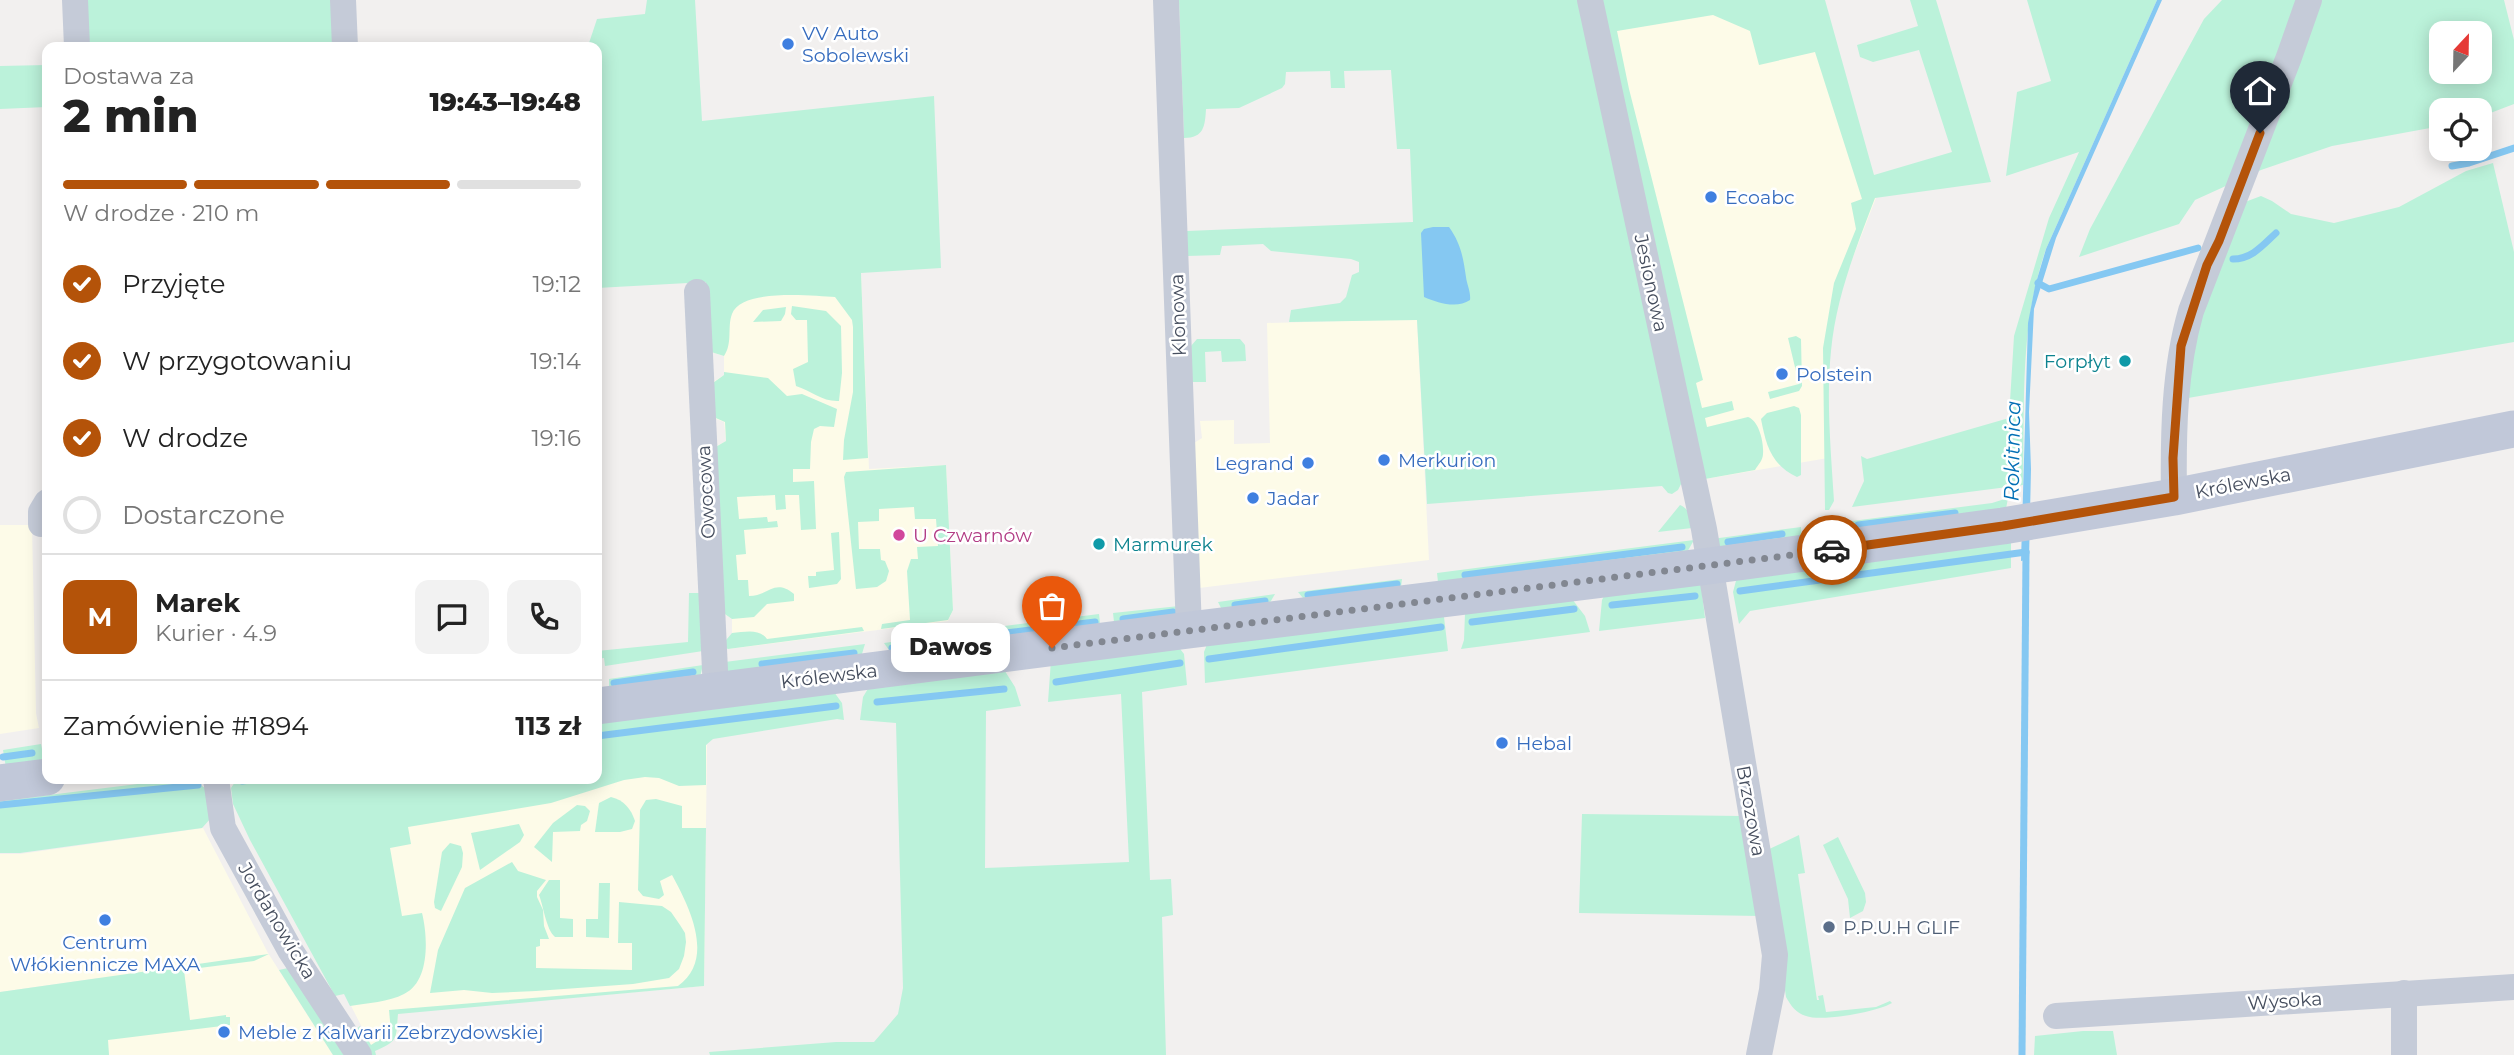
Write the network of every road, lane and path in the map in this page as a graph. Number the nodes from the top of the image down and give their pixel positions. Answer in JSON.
{"nodes":[{"id":1,"x":75,"y":0,"type":"edge"},
{"id":2,"x":343,"y":0,"type":"edge"},
{"id":3,"x":1166,"y":0,"type":"edge"},
{"id":4,"x":1590,"y":0,"type":"edge"},
{"id":5,"x":2309,"y":0,"type":"edge"},
{"id":6,"x":77,"y":42,"type":"edge"},
{"id":7,"x":345,"y":42,"type":"edge"},
{"id":8,"x":697,"y":292,"type":"dead end"},
{"id":9,"x":2514,"y":429,"type":"edge"},
{"id":10,"x":2174,"y":497,"type":"junction"},
{"id":11,"x":1709,"y":566,"type":"junction"},
{"id":12,"x":1189,"y":630,"type":"junction"},
{"id":13,"x":716,"y":691,"type":"junction"},
{"id":14,"x":602,"y":705,"type":"edge"},
{"id":15,"x":42,"y":778,"type":"edge"},
{"id":16,"x":0,"y":783,"type":"edge"},
{"id":17,"x":217,"y":784,"type":"edge"},
{"id":18,"x":2514,"y":987,"type":"edge"},
{"id":19,"x":2404,"y":993,"type":"junction"},
{"id":20,"x":2056,"y":1016,"type":"dead end"},
{"id":21,"x":359,"y":1055,"type":"edge"},
{"id":22,"x":1759,"y":1055,"type":"edge"},
{"id":23,"x":2404,"y":1055,"type":"edge"}],
"edges":[{"from":1,"to":6,"type":"street"},
{"from":2,"to":7,"type":"street"},
{"from":3,"to":12,"type":"street","name":"Klonowa"},
{"from":4,"to":11,"type":"street","name":"Jesionowa"},
{"from":5,"to":10,"type":"street"},
{"from":8,"to":13,"type":"street","name":"Owocowa"},
{"from":9,"to":10,"type":"main road","name":"Królewska"},
{"from":10,"to":11,"type":"main road","name":"Królewska"},
{"from":11,"to":12,"type":"main road","name":"Królewska"},
{"from":11,"to":22,"type":"street","name":"Brzozowa"},
{"from":12,"to":13,"type":"main road","name":"Królewska"},
{"from":13,"to":14,"type":"main road","name":"Królewska"},
{"from":15,"to":16,"type":"main road"},
{"from":17,"to":21,"type":"street","name":"Jordanowicka"},
{"from":18,"to":19,"type":"street","name":"Wysoka"},
{"from":19,"to":20,"type":"street","name":"Wysoka"},
{"from":19,"to":23,"type":"street"}]}
